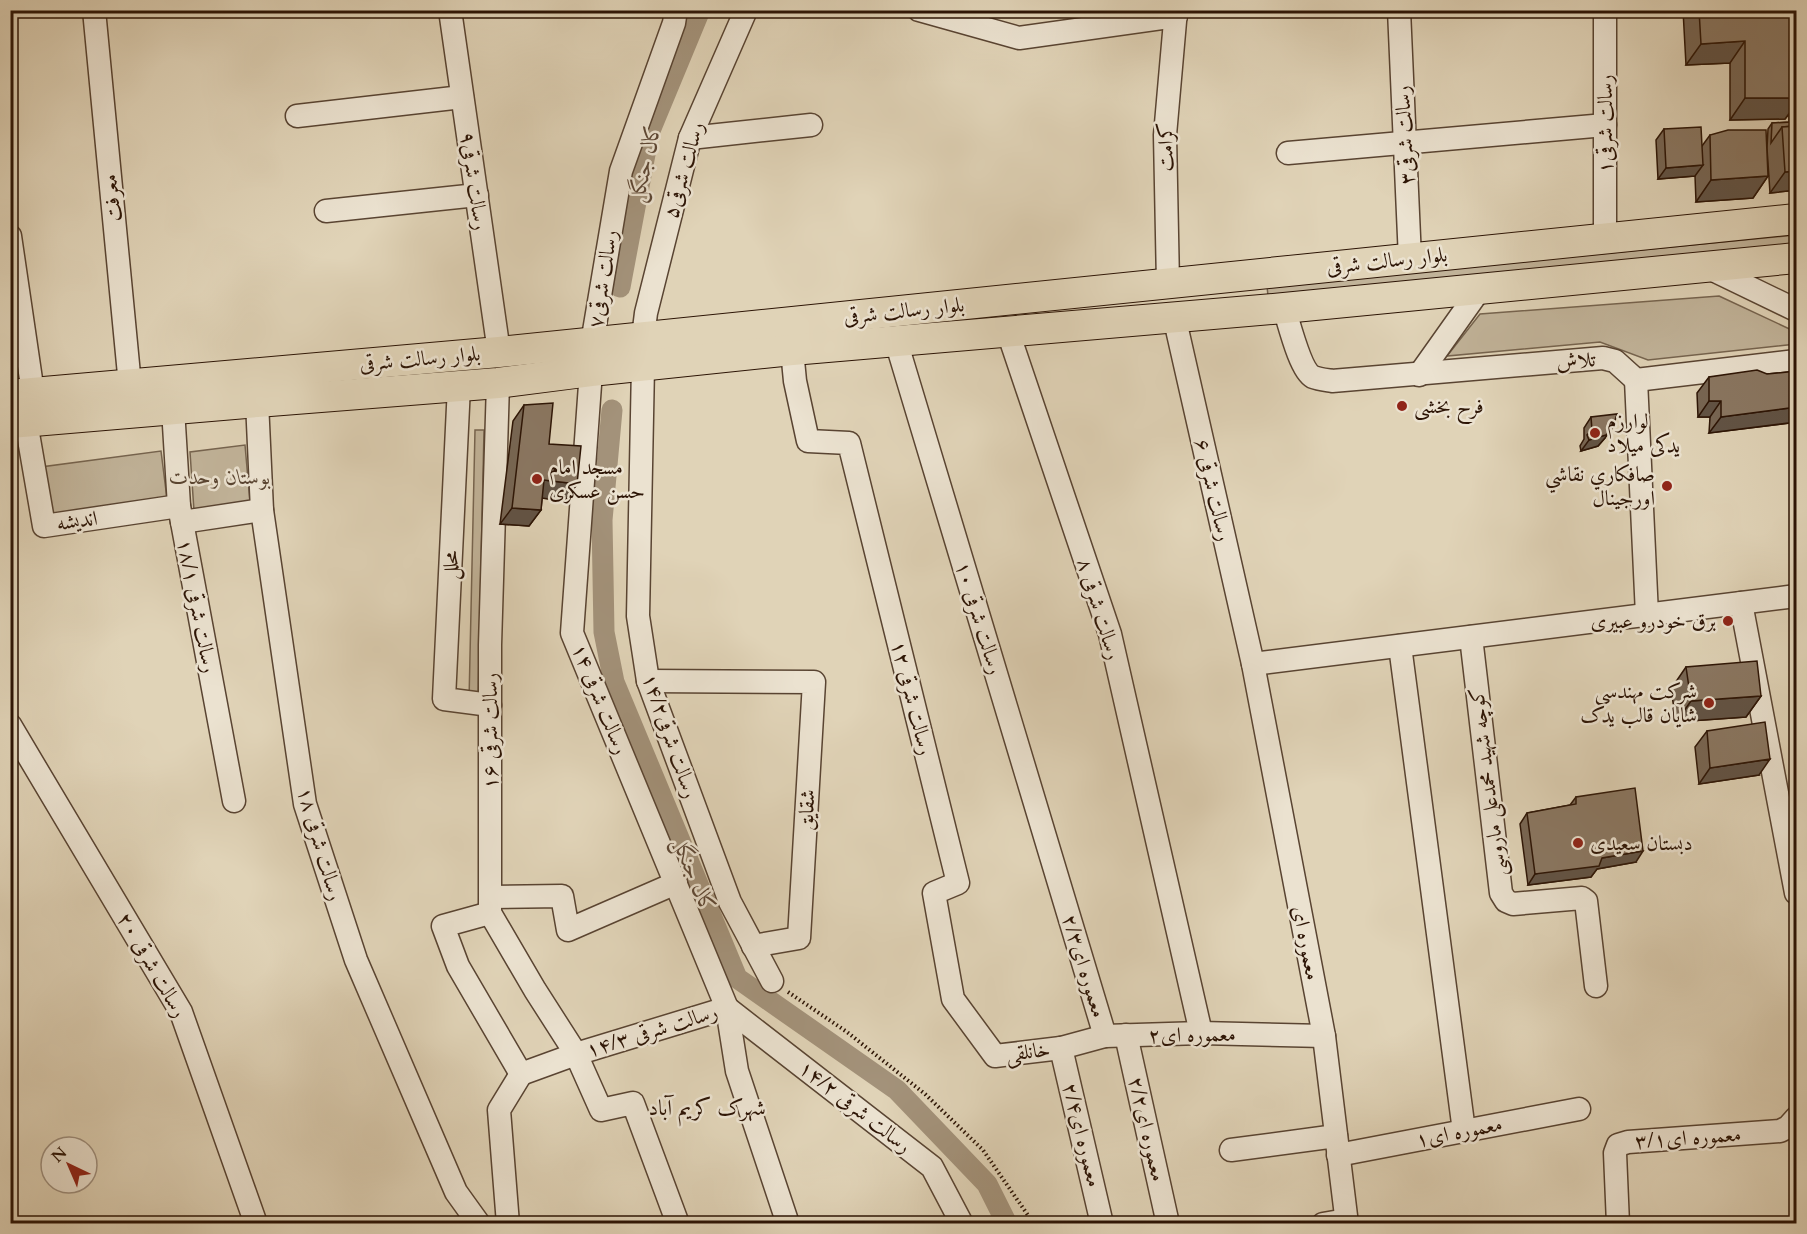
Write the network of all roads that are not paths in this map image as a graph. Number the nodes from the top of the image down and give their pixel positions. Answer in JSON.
{"nodes":[{"id":1,"x":94,"y":10,"type":"edge"},
{"id":2,"x":450,"y":10,"type":"edge"},
{"id":3,"x":676,"y":10,"type":"edge"},
{"id":4,"x":746,"y":10,"type":"edge"},
{"id":5,"x":919,"y":10,"type":"edge"},
{"id":6,"x":1399,"y":10,"type":"edge"},
{"id":7,"x":1605,"y":10,"type":"edge"},
{"id":8,"x":1176,"y":13,"type":"edge"},
{"id":9,"x":462,"y":96,"type":"junction"},
{"id":10,"x":297,"y":116,"type":"dead end"},
{"id":11,"x":811,"y":125,"type":"dead end"},
{"id":12,"x":1605,"y":125,"type":"junction"},
{"id":13,"x":690,"y":138,"type":"junction"},
{"id":14,"x":1405,"y":143,"type":"junction"},
{"id":15,"x":1288,"y":153,"type":"dead end"},
{"id":16,"x":477,"y":195,"type":"junction"},
{"id":17,"x":326,"y":211,"type":"dead end"},
{"id":18,"x":1797,"y":219,"type":"edge"},
{"id":19,"x":10,"y":236,"type":"edge"},
{"id":20,"x":1605,"y":238,"type":"junction"},
{"id":21,"x":1797,"y":258,"type":"edge"},
{"id":22,"x":1410,"y":259,"type":"junction"},
{"id":23,"x":1707,"y":267,"type":"junction"},
{"id":24,"x":1168,"y":284,"type":"junction"},
{"id":25,"x":1480,"y":289,"type":"junction"},
{"id":26,"x":1284,"y":308,"type":"junction"},
{"id":27,"x":1797,"y":310,"type":"edge"},
{"id":28,"x":1174,"y":316,"type":"junction"},
{"id":29,"x":1008,"y":332,"type":"junction"},
{"id":30,"x":791,"y":336,"type":"junction"},
{"id":31,"x":896,"y":341,"type":"junction"},
{"id":32,"x":499,"y":352,"type":"junction"},
{"id":33,"x":643,"y":352,"type":"junction"},
{"id":34,"x":592,"y":357,"type":"junction"},
{"id":35,"x":1797,"y":361,"type":"edge"},
{"id":36,"x":1419,"y":375,"type":"junction"},
{"id":37,"x":1635,"y":380,"type":"junction"},
{"id":38,"x":498,"y":384,"type":"junction"},
{"id":39,"x":130,"y":385,"type":"junction"},
{"id":40,"x":459,"y":386,"type":"junction"},
{"id":41,"x":22,"y":394,"type":"edge"},
{"id":42,"x":257,"y":402,"type":"junction"},
{"id":43,"x":173,"y":409,"type":"junction"},
{"id":44,"x":18,"y":423,"type":"edge"},
{"id":45,"x":262,"y":510,"type":"junction"},
{"id":46,"x":180,"y":514,"type":"junction"},
{"id":47,"x":1797,"y":596,"type":"edge"},
{"id":48,"x":1741,"y":603,"type":"junction"},
{"id":49,"x":1647,"y":615,"type":"junction"},
{"id":50,"x":1471,"y":637,"type":"junction"},
{"id":51,"x":1400,"y":646,"type":"junction"},
{"id":52,"x":1253,"y":664,"type":"junction"},
{"id":53,"x":648,"y":681,"type":"junction"},
{"id":54,"x":490,"y":705,"type":"junction"},
{"id":55,"x":10,"y":725,"type":"edge"},
{"id":56,"x":234,"y":801,"type":"dead end"},
{"id":57,"x":676,"y":883,"type":"junction"},
{"id":58,"x":1797,"y":893,"type":"edge"},
{"id":59,"x":1062,"y":895,"type":"joint"},
{"id":60,"x":491,"y":905,"type":"junction"},
{"id":61,"x":753,"y":946,"type":"junction"},
{"id":62,"x":772,"y":981,"type":"road end"},
{"id":63,"x":1596,"y":986,"type":"dead end"},
{"id":64,"x":727,"y":1008,"type":"junction"},
{"id":65,"x":1201,"y":1033,"type":"junction"},
{"id":66,"x":1116,"y":1036,"type":"junction"},
{"id":67,"x":1324,"y":1036,"type":"junction"},
{"id":68,"x":1061,"y":1048,"type":"junction"},
{"id":69,"x":576,"y":1054,"type":"junction"},
{"id":70,"x":994,"y":1056,"type":"joint"},
{"id":71,"x":521,"y":1074,"type":"junction"},
{"id":72,"x":1580,"y":1109,"type":"dead end"},
{"id":73,"x":1797,"y":1118,"type":"edge"},
{"id":74,"x":1464,"y":1131,"type":"junction"},
{"id":75,"x":1337,"y":1145,"type":"junction"},
{"id":76,"x":1231,"y":1150,"type":"dead end"},
{"id":77,"x":1347,"y":1222,"type":"edge"},
{"id":78,"x":256,"y":1224,"type":"edge"},
{"id":79,"x":479,"y":1224,"type":"edge"},
{"id":80,"x":508,"y":1224,"type":"edge"},
{"id":81,"x":678,"y":1224,"type":"edge"},
{"id":82,"x":788,"y":1224,"type":"edge"},
{"id":83,"x":962,"y":1224,"type":"edge"},
{"id":84,"x":1102,"y":1224,"type":"edge"},
{"id":85,"x":1168,"y":1224,"type":"edge"},
{"id":86,"x":1323,"y":1224,"type":"edge"},
{"id":87,"x":1618,"y":1224,"type":"edge"}],
"edges":[{"from":1,"to":39,"type":"street","name":"معرفت"},
{"from":2,"to":9,"type":"street","name":"رسالت شرقی۹"},
{"from":3,"to":34,"type":"street","name":"رسالت شرقی۷"},
{"from":4,"to":13,"type":"street","name":"رسالت شرقی۵"},
{"from":5,"to":8,"type":"street"},
{"from":6,"to":14,"type":"street","name":"رسالت شرقی۳"},
{"from":7,"to":12,"type":"street","name":"رسالت شرقی۱"},
{"from":8,"to":24,"type":"street","name":"کرامت"},
{"from":9,"to":10,"type":"street"},
{"from":9,"to":16,"type":"street","name":"رسالت شرقی۹"},
{"from":11,"to":13,"type":"street"},
{"from":12,"to":14,"type":"street"},
{"from":12,"to":20,"type":"street","name":"رسالت شرقی۱"},
{"from":13,"to":33,"type":"street","name":"رسالت شرقی۵"},
{"from":14,"to":15,"type":"street"},
{"from":14,"to":22,"type":"street","name":"رسالت شرقی۳"},
{"from":16,"to":17,"type":"street"},
{"from":16,"to":32,"type":"street","name":"رسالت شرقی۹"},
{"from":18,"to":20,"type":"main road","name":"بلوار رسالت شرقی"},
{"from":19,"to":41,"type":"street"},
{"from":20,"to":22,"type":"main road","name":"بلوار رسالت شرقی"},
{"from":21,"to":23,"type":"main road","name":"بلوار رسالت شرقی"},
{"from":22,"to":24,"type":"main road","name":"بلوار رسالت شرقی"},
{"from":23,"to":25,"type":"main road","name":"بلوار رسالت شرقی"},
{"from":23,"to":27,"type":"street"},
{"from":24,"to":30,"type":"main road","name":"بلوار رسالت شرقی"},
{"from":25,"to":26,"type":"main road","name":"بلوار رسالت شرقی"},
{"from":25,"to":36,"type":"street"},
{"from":26,"to":28,"type":"main road","name":"بلوار رسالت شرقی"},
{"from":26,"to":36,"type":"street","name":"تلاش"},
{"from":28,"to":29,"type":"main road","name":"بلوار رسالت شرقی"},
{"from":28,"to":52,"type":"street","name":"رسالت شرقی ۶"},
{"from":29,"to":31,"type":"main road","name":"بلوار رسالت شرقی"},
{"from":29,"to":65,"type":"street","name":"رسالت شرقی ۸"},
{"from":30,"to":31,"type":"main road","name":"بلوار رسالت شرقی"},
{"from":30,"to":33,"type":"main road","name":"بلوار رسالت شرقی"},
{"from":30,"to":70,"type":"street","name":"رسالت شرقی ۱۲"},
{"from":31,"to":59,"type":"street","name":"رسالت شرقی ۱۰"},
{"from":32,"to":34,"type":"main road","name":"بلوار رسالت شرقی"},
{"from":32,"to":39,"type":"main road","name":"بلوار رسالت شرقی"},
{"from":33,"to":34,"type":"main road","name":"بلوار رسالت شرقی"},
{"from":33,"to":53,"type":"street","name":"رسالت شرقی۱۴/۲"},
{"from":34,"to":38,"type":"main road","name":"بلوار رسالت شرقی"},
{"from":34,"to":57,"type":"street","name":"رسالت شرقی ۱۴"},
{"from":35,"to":37,"type":"street"},
{"from":36,"to":37,"type":"street","name":"تلاش"},
{"from":37,"to":49,"type":"street"},
{"from":38,"to":40,"type":"main road","name":"بلوار رسالت شرقی"},
{"from":38,"to":54,"type":"street","name":"رسالت شرقی ۱۶"},
{"from":39,"to":41,"type":"main road","name":"بلوار رسالت شرقی"},
{"from":40,"to":42,"type":"main road","name":"بلوار رسالت شرقی"},
{"from":40,"to":54,"type":"street","name":"محلل"},
{"from":42,"to":43,"type":"main road","name":"بلوار رسالت شرقی"},
{"from":42,"to":45,"type":"street","name":"رسالت شرقی ۱۸"},
{"from":43,"to":44,"type":"main road","name":"بلوار رسالت شرقی"},
{"from":43,"to":46,"type":"street","name":"رسالت شرقی ۱۸/۱"},
{"from":44,"to":46,"type":"street","name":"اندیشه"},
{"from":45,"to":46,"type":"street"},
{"from":45,"to":79,"type":"street","name":"رسالت شرقی ۱۸"},
{"from":46,"to":56,"type":"street","name":"رسالت شرقی ۱۸/۱"},
{"from":47,"to":48,"type":"street"},
{"from":48,"to":49,"type":"street"},
{"from":48,"to":58,"type":"street"},
{"from":49,"to":50,"type":"street"},
{"from":50,"to":51,"type":"street"},
{"from":50,"to":63,"type":"street","name":"کوچه شهید محمدعلی ماروسی"},
{"from":51,"to":52,"type":"street"},
{"from":51,"to":74,"type":"street"},
{"from":52,"to":67,"type":"street","name":"معموره ای"},
{"from":53,"to":61,"type":"street","name":"رسالت شرقی۱۴/۲"},
{"from":53,"to":61,"type":"street","name":"شقایق"},
{"from":54,"to":60,"type":"street","name":"رسالت شرقی ۱۶"},
{"from":55,"to":78,"type":"street","name":"رسالت شرقی ۲۰"},
{"from":57,"to":60,"type":"street"},
{"from":57,"to":64,"type":"street","name":"رسالت شرقی ۱۴"},
{"from":59,"to":66,"type":"street","name":"معموره ای۲/۳"},
{"from":60,"to":69,"type":"street"},
{"from":60,"to":71,"type":"street"},
{"from":61,"to":62,"type":"street","name":"رسالت شرقی۱۴/۲"},
{"from":64,"to":69,"type":"street","name":"رسالت شرقی ۱۴/۳"},
{"from":64,"to":82,"type":"street","name":"رسالت شرقی ۱۴"},
{"from":64,"to":83,"type":"street","name":"رسالت شرقی ۱۴/۲"},
{"from":65,"to":66,"type":"street","name":"معموره ای۲"},
{"from":65,"to":67,"type":"street","name":"معموره ای۲"},
{"from":66,"to":68,"type":"street","name":"معموره ای۲"},
{"from":66,"to":85,"type":"street","name":"معموره ای۲/۲"},
{"from":67,"to":75,"type":"street","name":"معموره ای"},
{"from":68,"to":70,"type":"street","name":"خانلقی"},
{"from":68,"to":84,"type":"street","name":"معموره ای۲/۴"},
{"from":69,"to":71,"type":"street","name":"رسالت شرقی ۱۴/۳"},
{"from":69,"to":81,"type":"street"},
{"from":71,"to":80,"type":"street"},
{"from":72,"to":74,"type":"street","name":"معموره ای۱"},
{"from":73,"to":87,"type":"street","name":"معموره ای۳/۱"},
{"from":74,"to":75,"type":"street","name":"معموره ای۱"},
{"from":75,"to":76,"type":"street","name":"معموره ای۱"},
{"from":75,"to":77,"type":"street","name":"معموره ای"},
{"from":77,"to":86,"type":"street"}]}
